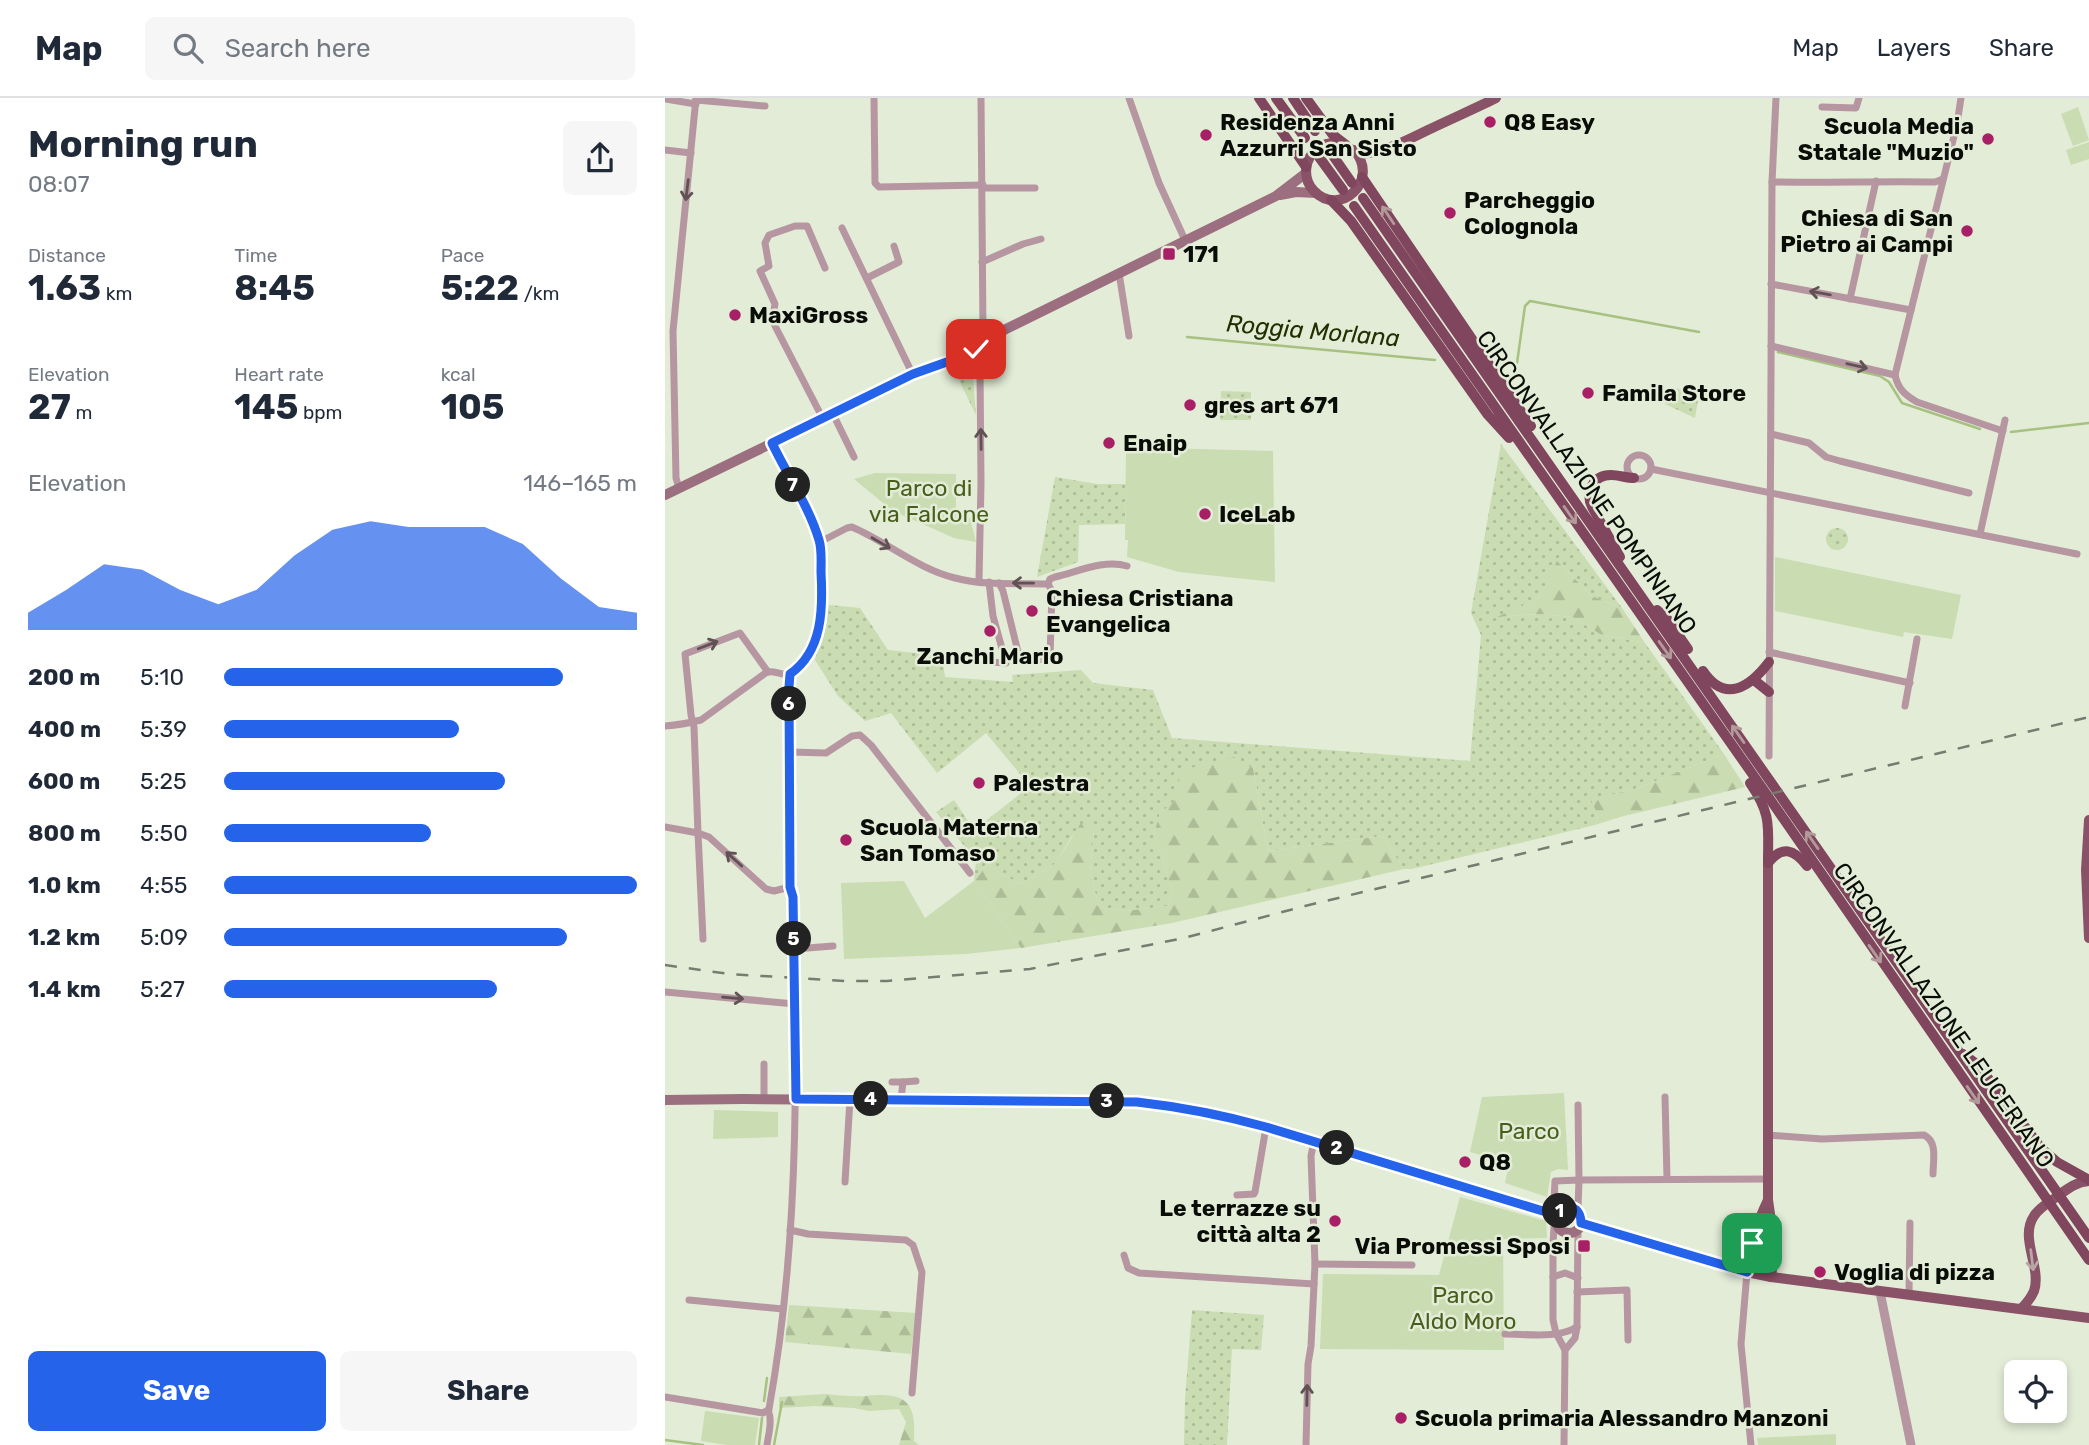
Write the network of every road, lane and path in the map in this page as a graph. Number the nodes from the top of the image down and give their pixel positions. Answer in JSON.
{"nodes":[{"id":1,"x":874,"y":98,"type":"edge"},
{"id":2,"x":981,"y":98,"type":"edge"},
{"id":3,"x":1129,"y":98,"type":"edge"},
{"id":4,"x":1257,"y":98,"type":"edge"},
{"id":5,"x":1276,"y":98,"type":"edge"},
{"id":6,"x":1293,"y":98,"type":"edge"},
{"id":7,"x":1305,"y":98,"type":"edge"},
{"id":8,"x":1496,"y":98,"type":"edge"},
{"id":9,"x":1776,"y":98,"type":"edge"},
{"id":10,"x":1859,"y":98,"type":"edge"},
{"id":11,"x":1961,"y":98,"type":"edge"},
{"id":12,"x":665,"y":99,"type":"edge"},
{"id":13,"x":696,"y":101,"type":"edge"},
{"id":14,"x":765,"y":106,"type":"dead end"},
{"id":15,"x":1822,"y":107,"type":"dead end"},
{"id":16,"x":1315,"y":131,"type":"dead end"},
{"id":17,"x":1305,"y":138,"type":"dead end"},
{"id":18,"x":1330,"y":146,"type":"junction"},
{"id":19,"x":1390,"y":147,"type":"junction"},
{"id":20,"x":1350,"y":148,"type":"junction"},
{"id":21,"x":665,"y":150,"type":"edge"},
{"id":22,"x":691,"y":153,"type":"junction"},
{"id":23,"x":1319,"y":157,"type":"dead end"},
{"id":24,"x":1307,"y":168,"type":"junction"},
{"id":25,"x":1337,"y":171,"type":"junction"},
{"id":26,"x":1943,"y":179,"type":"junction"},
{"id":27,"x":1356,"y":181,"type":"junction"},
{"id":28,"x":1875,"y":181,"type":"junction"},
{"id":29,"x":1772,"y":182,"type":"junction"},
{"id":30,"x":983,"y":187,"type":"junction"},
{"id":31,"x":1035,"y":188,"type":"dead end"},
{"id":32,"x":1316,"y":193,"type":"junction"},
{"id":33,"x":1276,"y":196,"type":"junction"},
{"id":34,"x":1333,"y":200,"type":"junction"},
{"id":35,"x":842,"y":228,"type":"dead end"},
{"id":36,"x":1041,"y":239,"type":"dead end"},
{"id":37,"x":1185,"y":240,"type":"junction"},
{"id":38,"x":894,"y":246,"type":"dead end"},
{"id":39,"x":982,"y":262,"type":"junction"},
{"id":40,"x":825,"y":268,"type":"dead end"},
{"id":41,"x":1119,"y":273,"type":"junction"},
{"id":42,"x":867,"y":278,"type":"junction"},
{"id":43,"x":1771,"y":284,"type":"junction"},
{"id":44,"x":1850,"y":299,"type":"junction"},
{"id":45,"x":1911,"y":310,"type":"junction"},
{"id":46,"x":1129,"y":337,"type":"dead end"},
{"id":47,"x":986,"y":341,"type":"junction"},
{"id":48,"x":1771,"y":346,"type":"junction"},
{"id":49,"x":979,"y":351,"type":"junction"},
{"id":50,"x":958,"y":358,"type":"junction"},
{"id":51,"x":980,"y":369,"type":"junction"},
{"id":52,"x":913,"y":374,"type":"junction"},
{"id":53,"x":1895,"y":375,"type":"junction"},
{"id":54,"x":833,"y":414,"type":"junction"},
{"id":55,"x":823,"y":419,"type":"junction"},
{"id":56,"x":2005,"y":420,"type":"dead end"},
{"id":57,"x":2003,"y":431,"type":"junction"},
{"id":58,"x":1771,"y":434,"type":"junction"},
{"id":59,"x":772,"y":443,"type":"junction"},
{"id":60,"x":854,"y":457,"type":"dead end"},
{"id":61,"x":1531,"y":459,"type":"junction"},
{"id":62,"x":1651,"y":469,"type":"junction"},
{"id":63,"x":1558,"y":478,"type":"junction"},
{"id":64,"x":1634,"y":478,"type":"junction"},
{"id":65,"x":679,"y":488,"type":"junction"},
{"id":66,"x":1770,"y":492,"type":"junction"},
{"id":67,"x":1969,"y":493,"type":"dead end"},
{"id":68,"x":665,"y":495,"type":"edge"},
{"id":69,"x":1980,"y":534,"type":"junction"},
{"id":70,"x":820,"y":542,"type":"junction"},
{"id":71,"x":2077,"y":554,"type":"dead end"},
{"id":72,"x":1126,"y":566,"type":"dead end"},
{"id":73,"x":979,"y":581,"type":"junction"},
{"id":74,"x":989,"y":582,"type":"junction"},
{"id":75,"x":999,"y":583,"type":"junction"},
{"id":76,"x":1048,"y":584,"type":"junction"},
{"id":77,"x":1635,"y":587,"type":"junction"},
{"id":78,"x":1917,"y":639,"type":"dead end"},
{"id":79,"x":1769,"y":657,"type":"junction"},
{"id":80,"x":955,"y":660,"type":"dead end"},
{"id":81,"x":768,"y":672,"type":"junction"},
{"id":82,"x":790,"y":674,"type":"junction"},
{"id":83,"x":1754,"y":680,"type":"junction"},
{"id":84,"x":1910,"y":683,"type":"junction"},
{"id":85,"x":1769,"y":692,"type":"junction"},
{"id":86,"x":1696,"y":694,"type":"junction"},
{"id":87,"x":1905,"y":706,"type":"dead end"},
{"id":88,"x":692,"y":721,"type":"junction"},
{"id":89,"x":665,"y":726,"type":"edge"},
{"id":90,"x":790,"y":752,"type":"junction"},
{"id":91,"x":1769,"y":756,"type":"dead end"},
{"id":92,"x":1777,"y":790,"type":"joint"},
{"id":93,"x":1765,"y":792,"type":"joint"},
{"id":94,"x":2089,"y":820,"type":"edge"},
{"id":95,"x":665,"y":827,"type":"edge"},
{"id":96,"x":698,"y":833,"type":"junction"},
{"id":97,"x":1768,"y":863,"type":"junction"},
{"id":98,"x":970,"y":873,"type":"dead end"},
{"id":99,"x":790,"y":887,"type":"junction"},
{"id":100,"x":1836,"y":898,"type":"junction"},
{"id":101,"x":2089,"y":938,"type":"edge"},
{"id":102,"x":703,"y":939,"type":"dead end"},
{"id":103,"x":833,"y":946,"type":"dead end"},
{"id":104,"x":795,"y":949,"type":"junction"},
{"id":105,"x":665,"y":992,"type":"edge"},
{"id":106,"x":795,"y":1004,"type":"junction"},
{"id":107,"x":1955,"y":1048,"type":"junction"},
{"id":108,"x":764,"y":1064,"type":"dead end"},
{"id":109,"x":916,"y":1081,"type":"dead end"},
{"id":110,"x":892,"y":1082,"type":"dead end"},
{"id":111,"x":903,"y":1082,"type":"junction"},
{"id":112,"x":1665,"y":1097,"type":"dead end"},
{"id":113,"x":764,"y":1099,"type":"junction"},
{"id":114,"x":796,"y":1099,"type":"junction"},
{"id":115,"x":850,"y":1099,"type":"junction"},
{"id":116,"x":901,"y":1099,"type":"junction"},
{"id":117,"x":665,"y":1100,"type":"edge"},
{"id":118,"x":1578,"y":1105,"type":"dead end"},
{"id":119,"x":1265,"y":1131,"type":"junction"},
{"id":120,"x":1768,"y":1135,"type":"junction"},
{"id":121,"x":1314,"y":1141,"type":"junction"},
{"id":122,"x":1933,"y":1174,"type":"dead end"},
{"id":123,"x":1667,"y":1179,"type":"junction"},
{"id":124,"x":1769,"y":1179,"type":"junction"},
{"id":125,"x":1579,"y":1180,"type":"junction"},
{"id":126,"x":2089,"y":1181,"type":"edge"},
{"id":127,"x":845,"y":1182,"type":"dead end"},
{"id":128,"x":1237,"y":1195,"type":"dead end"},
{"id":129,"x":1768,"y":1200,"type":"junction"},
{"id":130,"x":1557,"y":1217,"type":"junction"},
{"id":131,"x":1580,"y":1222,"type":"junction"},
{"id":132,"x":1910,"y":1223,"type":"dead end"},
{"id":133,"x":790,"y":1230,"type":"junction"},
{"id":134,"x":2089,"y":1238,"type":"edge"},
{"id":135,"x":1124,"y":1255,"type":"dead end"},
{"id":136,"x":2089,"y":1260,"type":"edge"},
{"id":137,"x":1315,"y":1264,"type":"junction"},
{"id":138,"x":1412,"y":1265,"type":"dead end"},
{"id":139,"x":1747,"y":1272,"type":"junction"},
{"id":140,"x":1553,"y":1277,"type":"junction"},
{"id":141,"x":1578,"y":1278,"type":"junction"},
{"id":142,"x":1771,"y":1278,"type":"junction"},
{"id":143,"x":1314,"y":1283,"type":"junction"},
{"id":144,"x":1577,"y":1292,"type":"junction"},
{"id":145,"x":1880,"y":1292,"type":"junction"},
{"id":146,"x":1909,"y":1295,"type":"junction"},
{"id":147,"x":689,"y":1300,"type":"dead end"},
{"id":148,"x":783,"y":1309,"type":"junction"},
{"id":149,"x":2021,"y":1309,"type":"junction"},
{"id":150,"x":2089,"y":1318,"type":"edge"},
{"id":151,"x":1577,"y":1327,"type":"junction"},
{"id":152,"x":1556,"y":1333,"type":"junction"},
{"id":153,"x":1505,"y":1334,"type":"dead end"},
{"id":154,"x":1628,"y":1340,"type":"dead end"},
{"id":155,"x":1565,"y":1350,"type":"junction"},
{"id":156,"x":912,"y":1393,"type":"dead end"},
{"id":157,"x":665,"y":1396,"type":"edge"},
{"id":158,"x":768,"y":1410,"type":"junction"},
{"id":159,"x":767,"y":1445,"type":"edge"},
{"id":160,"x":1306,"y":1445,"type":"edge"},
{"id":161,"x":1564,"y":1445,"type":"edge"},
{"id":162,"x":1751,"y":1445,"type":"edge"},
{"id":163,"x":1911,"y":1445,"type":"edge"}],
"edges":[{"from":1,"to":30,"type":"street"},
{"from":2,"to":30,"type":"street"},
{"from":3,"to":37,"type":"street"},
{"from":4,"to":24,"type":"highway"},
{"from":5,"to":17,"type":"highway"},
{"from":6,"to":16,"type":"highway"},
{"from":7,"to":20,"type":"highway"},
{"from":8,"to":19,"type":"main road"},
{"from":9,"to":29,"type":"street"},
{"from":10,"to":15,"type":"street"},
{"from":11,"to":26,"type":"street"},
{"from":12,"to":13,"type":"street"},
{"from":13,"to":14,"type":"street"},
{"from":13,"to":22,"type":"street"},
{"from":18,"to":20,"type":"main road"},
{"from":18,"to":24,"type":"main road"},
{"from":18,"to":25,"type":"highway"},
{"from":19,"to":20,"type":"main road"},
{"from":19,"to":27,"type":"main road"},
{"from":20,"to":27,"type":"main road"},
{"from":21,"to":22,"type":"street"},
{"from":22,"to":65,"type":"street","one_way":true},
{"from":23,"to":25,"type":"highway"},
{"from":24,"to":32,"type":"main road"},
{"from":24,"to":33,"type":"main road"},
{"from":25,"to":27,"type":"highway"},
{"from":26,"to":28,"type":"street"},
{"from":26,"to":45,"type":"street"},
{"from":27,"to":34,"type":"main road"},
{"from":63,"to":27,"type":"highway","one_way":true},
{"from":28,"to":29,"type":"street"},
{"from":28,"to":44,"type":"street"},
{"from":29,"to":43,"type":"street"},
{"from":30,"to":31,"type":"street"},
{"from":30,"to":39,"type":"street"},
{"from":32,"to":33,"type":"main road"},
{"from":32,"to":34,"type":"main road"},
{"from":33,"to":37,"type":"main road"},
{"from":34,"to":61,"type":"highway"},
{"from":35,"to":42,"type":"street"},
{"from":36,"to":39,"type":"street"},
{"from":37,"to":41,"type":"main road"},
{"from":38,"to":42,"type":"street"},
{"from":39,"to":47,"type":"street"},
{"from":40,"to":55,"type":"street"},
{"from":41,"to":46,"type":"street"},
{"from":41,"to":47,"type":"main road"},
{"from":42,"to":52,"type":"street"},
{"from":44,"to":43,"type":"street","one_way":true},
{"from":43,"to":48,"type":"street"},
{"from":44,"to":45,"type":"street"},
{"from":45,"to":53,"type":"street"},
{"from":47,"to":49,"type":"main road"},
{"from":48,"to":53,"type":"street","one_way":true},
{"from":48,"to":58,"type":"street"},
{"from":49,"to":50,"type":"main road"},
{"from":49,"to":51,"type":"main road"},
{"from":50,"to":51,"type":"main road"},
{"from":50,"to":52,"type":"main road"},
{"from":73,"to":51,"type":"street","one_way":true},
{"from":52,"to":54,"type":"main road"},
{"from":53,"to":57,"type":"street"},
{"from":54,"to":55,"type":"main road"},
{"from":54,"to":60,"type":"street"},
{"from":55,"to":59,"type":"main road"},
{"from":56,"to":57,"type":"street"},
{"from":57,"to":69,"type":"street"},
{"from":58,"to":66,"type":"street"},
{"from":58,"to":67,"type":"street"},
{"from":59,"to":65,"type":"main road"},
{"from":59,"to":70,"type":"street"},
{"from":61,"to":63,"type":"highway","name":"CIRCONVALLAZIONE POMPINIANO"},
{"from":61,"to":86,"type":"highway","name":"CIRCONVALLAZIONE POMPINIANO","one_way":true},
{"from":62,"to":64,"type":"street"},
{"from":62,"to":64,"type":"street"},
{"from":62,"to":66,"type":"street"},
{"from":63,"to":77,"type":"highway","name":"CIRCONVALLAZIONE POMPINIANO"},
{"from":64,"to":77,"type":"highway"},
{"from":65,"to":68,"type":"main road"},
{"from":66,"to":69,"type":"street"},
{"from":66,"to":79,"type":"street"},
{"from":69,"to":71,"type":"street"},
{"from":70,"to":73,"type":"street","one_way":true},
{"from":70,"to":82,"type":"street"},
{"from":72,"to":76,"type":"street"},
{"from":73,"to":74,"type":"street"},
{"from":74,"to":75,"type":"street"},
{"from":74,"to":80,"type":"street"},
{"from":76,"to":75,"type":"street","one_way":true},
{"from":75,"to":76,"type":"street"},
{"from":77,"to":83,"type":"highway"},
{"from":92,"to":77,"type":"highway","name":"CIRCONVALLAZIONE POMPINIANO","one_way":true},
{"from":78,"to":84,"type":"street"},
{"from":79,"to":83,"type":"highway"},
{"from":79,"to":84,"type":"street"},
{"from":79,"to":85,"type":"street"},
{"from":81,"to":82,"type":"street"},
{"from":81,"to":88,"type":"street"},
{"from":88,"to":81,"type":"street","one_way":true},
{"from":82,"to":90,"type":"street"},
{"from":83,"to":85,"type":"highway"},
{"from":84,"to":87,"type":"street"},
{"from":85,"to":91,"type":"street"},
{"from":86,"to":93,"type":"highway","name":"CIRCONVALLAZIONE POMPINIANO"},
{"from":86,"to":97,"type":"highway"},
{"from":88,"to":89,"type":"street"},
{"from":88,"to":96,"type":"street"},
{"from":90,"to":98,"type":"street"},
{"from":90,"to":99,"type":"street"},
{"from":107,"to":92,"type":"highway","name":"CIRCONVALLAZIONE LEUCERIANO","one_way":true},
{"from":93,"to":100,"type":"highway","name":"CIRCONVALLAZIONE LEUCERIANO"},
{"from":94,"to":101,"type":"main road"},
{"from":95,"to":96,"type":"street"},
{"from":99,"to":96,"type":"street","one_way":true},
{"from":96,"to":102,"type":"street"},
{"from":97,"to":100,"type":"highway"},
{"from":97,"to":120,"type":"main road"},
{"from":99,"to":104,"type":"street"},
{"from":100,"to":136,"type":"highway","name":"CIRCONVALLAZIONE LEUCERIANO","one_way":true},
{"from":103,"to":104,"type":"street"},
{"from":104,"to":106,"type":"street"},
{"from":105,"to":106,"type":"street","one_way":true},
{"from":106,"to":114,"type":"street"},
{"from":107,"to":126,"type":"highway"},
{"from":107,"to":134,"type":"highway","name":"CIRCONVALLAZIONE LEUCERIANO"},
{"from":108,"to":113,"type":"street"},
{"from":109,"to":111,"type":"street"},
{"from":110,"to":111,"type":"street"},
{"from":111,"to":116,"type":"street"},
{"from":112,"to":123,"type":"street"},
{"from":113,"to":114,"type":"main road"},
{"from":113,"to":117,"type":"main road"},
{"from":114,"to":115,"type":"main road"},
{"from":114,"to":133,"type":"street"},
{"from":115,"to":116,"type":"main road"},
{"from":115,"to":127,"type":"street"},
{"from":116,"to":119,"type":"main road"},
{"from":118,"to":125,"type":"street"},
{"from":119,"to":121,"type":"main road"},
{"from":119,"to":128,"type":"street"},
{"from":120,"to":122,"type":"street"},
{"from":120,"to":124,"type":"main road"},
{"from":121,"to":130,"type":"main road"},
{"from":121,"to":137,"type":"street"},
{"from":123,"to":124,"type":"street"},
{"from":123,"to":125,"type":"street"},
{"from":124,"to":129,"type":"main road"},
{"from":125,"to":130,"type":"street"},
{"from":125,"to":131,"type":"street"},
{"from":126,"to":149,"type":"main road","one_way":true},
{"from":129,"to":139,"type":"main road"},
{"from":129,"to":142,"type":"main road"},
{"from":130,"to":131,"type":"main road"},
{"from":130,"to":131,"type":"main road"},
{"from":130,"to":140,"type":"street"},
{"from":131,"to":139,"type":"main road"},
{"from":131,"to":141,"type":"street"},
{"from":132,"to":146,"type":"street"},
{"from":133,"to":148,"type":"street"},
{"from":133,"to":156,"type":"street"},
{"from":135,"to":143,"type":"street"},
{"from":137,"to":138,"type":"street"},
{"from":137,"to":143,"type":"street"},
{"from":139,"to":142,"type":"main road"},
{"from":139,"to":162,"type":"street"},
{"from":140,"to":141,"type":"street"},
{"from":140,"to":152,"type":"street"},
{"from":141,"to":144,"type":"street"},
{"from":142,"to":145,"type":"main road"},
{"from":160,"to":143,"type":"street","one_way":true},
{"from":144,"to":151,"type":"street"},
{"from":144,"to":154,"type":"street"},
{"from":145,"to":146,"type":"main road"},
{"from":145,"to":163,"type":"street"},
{"from":146,"to":149,"type":"main road"},
{"from":147,"to":148,"type":"street"},
{"from":148,"to":158,"type":"street"},
{"from":149,"to":150,"type":"main road"},
{"from":151,"to":152,"type":"street"},
{"from":151,"to":155,"type":"street"},
{"from":152,"to":153,"type":"street"},
{"from":152,"to":155,"type":"street"},
{"from":155,"to":161,"type":"street"},
{"from":157,"to":158,"type":"street"},
{"from":158,"to":159,"type":"street"}]}
